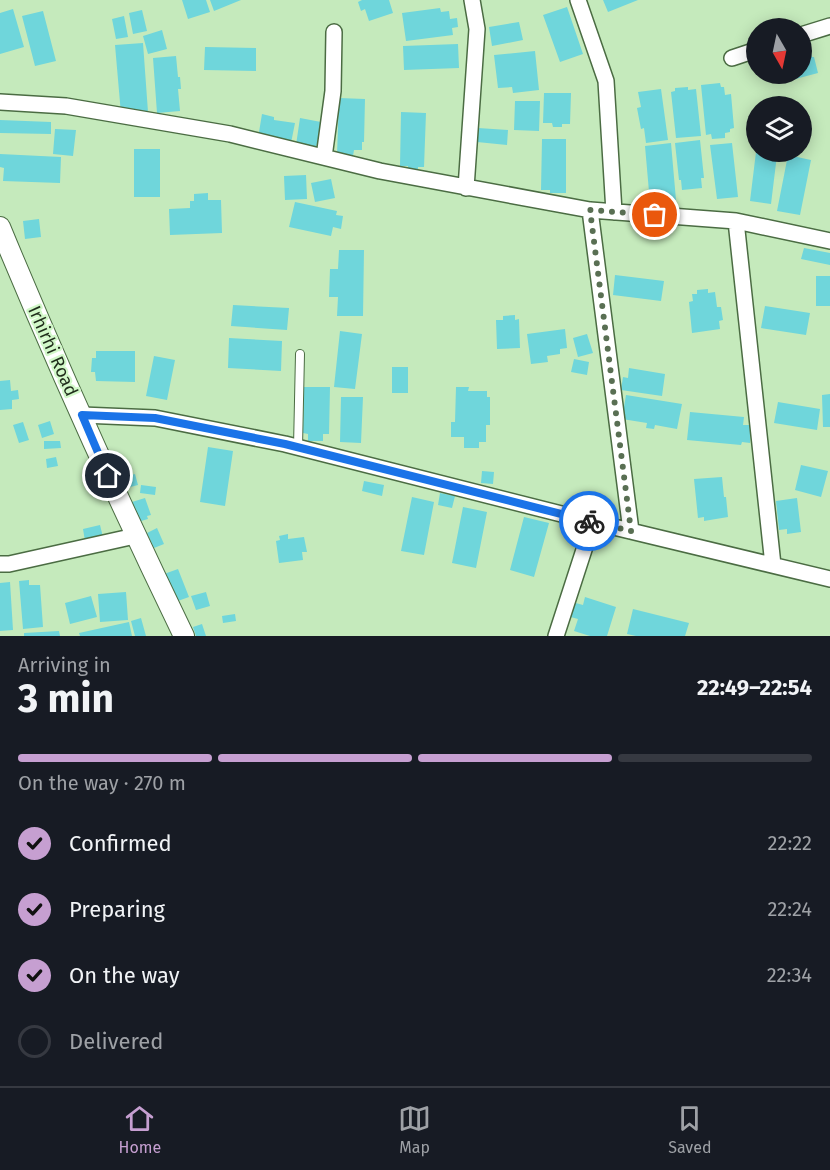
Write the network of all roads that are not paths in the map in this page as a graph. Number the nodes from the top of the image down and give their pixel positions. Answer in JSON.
{"nodes":[{"id":1,"x":472,"y":0,"type":"edge"},
{"id":2,"x":578,"y":0,"type":"edge"},
{"id":3,"x":830,"y":26,"type":"edge"},
{"id":4,"x":334,"y":32,"type":"dead end"},
{"id":5,"x":812,"y":32,"type":"edge"},
{"id":6,"x":746,"y":53,"type":"edge"},
{"id":7,"x":732,"y":58,"type":"dead end"},
{"id":8,"x":0,"y":102,"type":"edge"},
{"id":9,"x":324,"y":158,"type":"junction"},
{"id":10,"x":466,"y":188,"type":"junction"},
{"id":11,"x":590,"y":210,"type":"junction"},
{"id":12,"x":614,"y":212,"type":"junction"},
{"id":13,"x":736,"y":220,"type":"junction"},
{"id":14,"x":0,"y":228,"type":"edge"},
{"id":15,"x":830,"y":241,"type":"edge"},
{"id":16,"x":300,"y":354,"type":"dead end"},
{"id":17,"x":82,"y":415,"type":"junction"},
{"id":18,"x":298,"y":447,"type":"junction"},
{"id":19,"x":593,"y":522,"type":"junction"},
{"id":20,"x":631,"y":531,"type":"junction"},
{"id":21,"x":135,"y":536,"type":"junction"},
{"id":22,"x":0,"y":564,"type":"edge"},
{"id":23,"x":773,"y":566,"type":"junction"},
{"id":24,"x":830,"y":579,"type":"edge"},
{"id":25,"x":183,"y":636,"type":"edge"},
{"id":26,"x":556,"y":636,"type":"edge"}],
"edges":[{"from":1,"to":10,"type":"street"},
{"from":2,"to":12,"type":"street"},
{"from":3,"to":5,"type":"street"},
{"from":4,"to":9,"type":"street"},
{"from":6,"to":7,"type":"street"},
{"from":8,"to":9,"type":"street"},
{"from":9,"to":10,"type":"street"},
{"from":10,"to":11,"type":"street"},
{"from":11,"to":12,"type":"street"},
{"from":11,"to":20,"type":"street"},
{"from":12,"to":13,"type":"street"},
{"from":13,"to":15,"type":"street"},
{"from":13,"to":23,"type":"street"},
{"from":14,"to":17,"type":"street","name":"Irhirhi Road"},
{"from":16,"to":18,"type":"lane"},
{"from":17,"to":18,"type":"street"},
{"from":17,"to":21,"type":"street","name":"Irhirhi Road"},
{"from":18,"to":19,"type":"street"},
{"from":19,"to":20,"type":"street"},
{"from":19,"to":26,"type":"street"},
{"from":20,"to":23,"type":"street"},
{"from":21,"to":22,"type":"street"},
{"from":21,"to":25,"type":"street","name":"Irhirhi Road"},
{"from":23,"to":24,"type":"street"}]}
